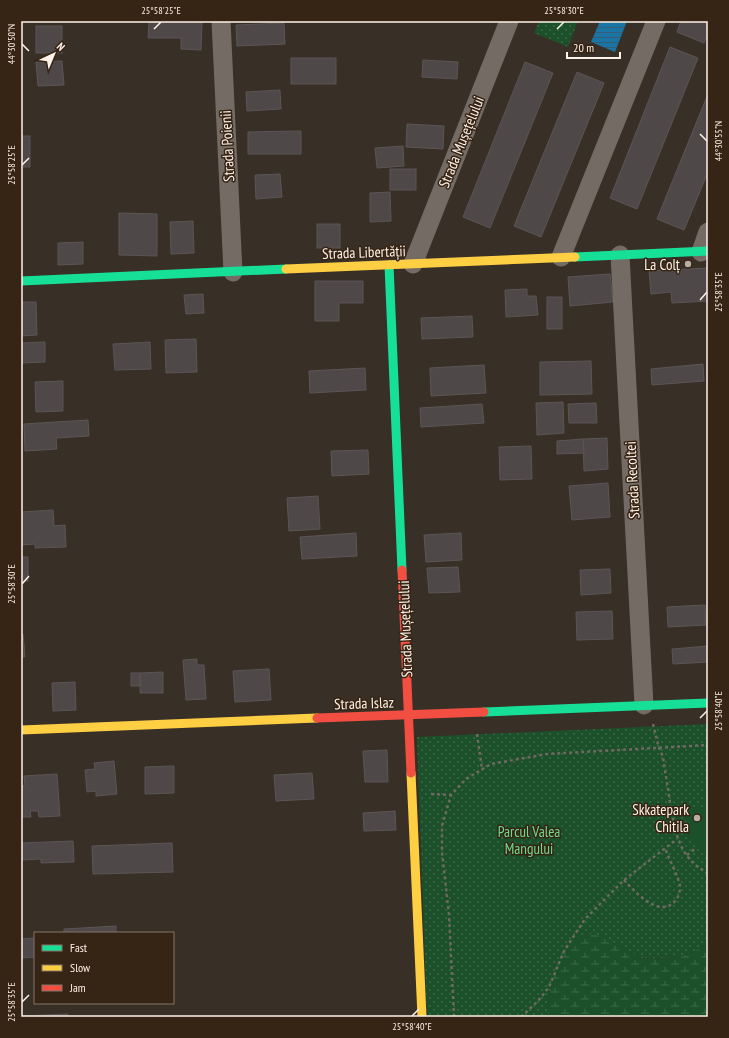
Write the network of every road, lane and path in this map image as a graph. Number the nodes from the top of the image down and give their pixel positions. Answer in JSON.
{"nodes":[{"id":1,"x":221,"y":21,"type":"edge"},
{"id":2,"x":509,"y":21,"type":"edge"},
{"id":3,"x":656,"y":21,"type":"edge"},
{"id":4,"x":708,"y":232,"type":"edge"},
{"id":5,"x":704,"y":251,"type":"edge"},
{"id":6,"x":620,"y":255,"type":"junction"},
{"id":7,"x":561,"y":258,"type":"junction"},
{"id":8,"x":413,"y":264,"type":"junction"},
{"id":9,"x":389,"y":265,"type":"junction"},
{"id":10,"x":233,"y":272,"type":"junction"},
{"id":11,"x":21,"y":281,"type":"edge"},
{"id":12,"x":708,"y":703,"type":"edge"},
{"id":13,"x":644,"y":705,"type":"junction"},
{"id":14,"x":409,"y":715,"type":"junction"},
{"id":15,"x":21,"y":730,"type":"edge"},
{"id":16,"x":477,"y":734,"type":"dead end"},
{"id":17,"x":708,"y":745,"type":"edge"},
{"id":18,"x":659,"y":748,"type":"junction"},
{"id":19,"x":482,"y":770,"type":"junction"},
{"id":20,"x":425,"y":794,"type":"dead end"},
{"id":21,"x":451,"y":795,"type":"junction"},
{"id":22,"x":677,"y":839,"type":"junction"},
{"id":23,"x":665,"y":848,"type":"junction"},
{"id":24,"x":696,"y":848,"type":"dead end"},
{"id":25,"x":687,"y":855,"type":"junction"},
{"id":26,"x":708,"y":873,"type":"edge"},
{"id":27,"x":624,"y":880,"type":"junction"},
{"id":28,"x":422,"y":1017,"type":"edge"},
{"id":29,"x":454,"y":1017,"type":"edge"},
{"id":30,"x":521,"y":1017,"type":"edge"}],
"edges":[{"from":1,"to":10,"type":"street","name":"Strada Poienii"},
{"from":2,"to":8,"type":"street","name":"Strada Mușețelului"},
{"from":3,"to":7,"type":"street"},
{"from":4,"to":5,"type":"street"},
{"from":5,"to":6,"type":"street","name":"Strada Libertății"},
{"from":6,"to":7,"type":"street","name":"Strada Libertății"},
{"from":6,"to":13,"type":"street","name":"Strada Recoltei"},
{"from":7,"to":8,"type":"street","name":"Strada Libertății"},
{"from":8,"to":9,"type":"street","name":"Strada Libertății"},
{"from":9,"to":10,"type":"street","name":"Strada Libertății"},
{"from":9,"to":14,"type":"street","name":"Strada Mușețelului"},
{"from":10,"to":11,"type":"street","name":"Strada Libertății"},
{"from":12,"to":13,"type":"street","name":"Strada Islaz"},
{"from":13,"to":14,"type":"street","name":"Strada Islaz"},
{"from":13,"to":18,"type":"path"},
{"from":14,"to":15,"type":"street","name":"Strada Islaz"},
{"from":14,"to":28,"type":"street","name":"Strada Mușețelului"},
{"from":16,"to":19,"type":"path"},
{"from":17,"to":18,"type":"path"},
{"from":18,"to":19,"type":"path"},
{"from":18,"to":22,"type":"path"},
{"from":19,"to":21,"type":"path"},
{"from":20,"to":21,"type":"path"},
{"from":21,"to":29,"type":"path"},
{"from":22,"to":23,"type":"path"},
{"from":22,"to":25,"type":"path"},
{"from":23,"to":27,"type":"path"},
{"from":23,"to":27,"type":"path"},
{"from":24,"to":25,"type":"path"},
{"from":25,"to":26,"type":"path"},
{"from":27,"to":30,"type":"path"}]}
